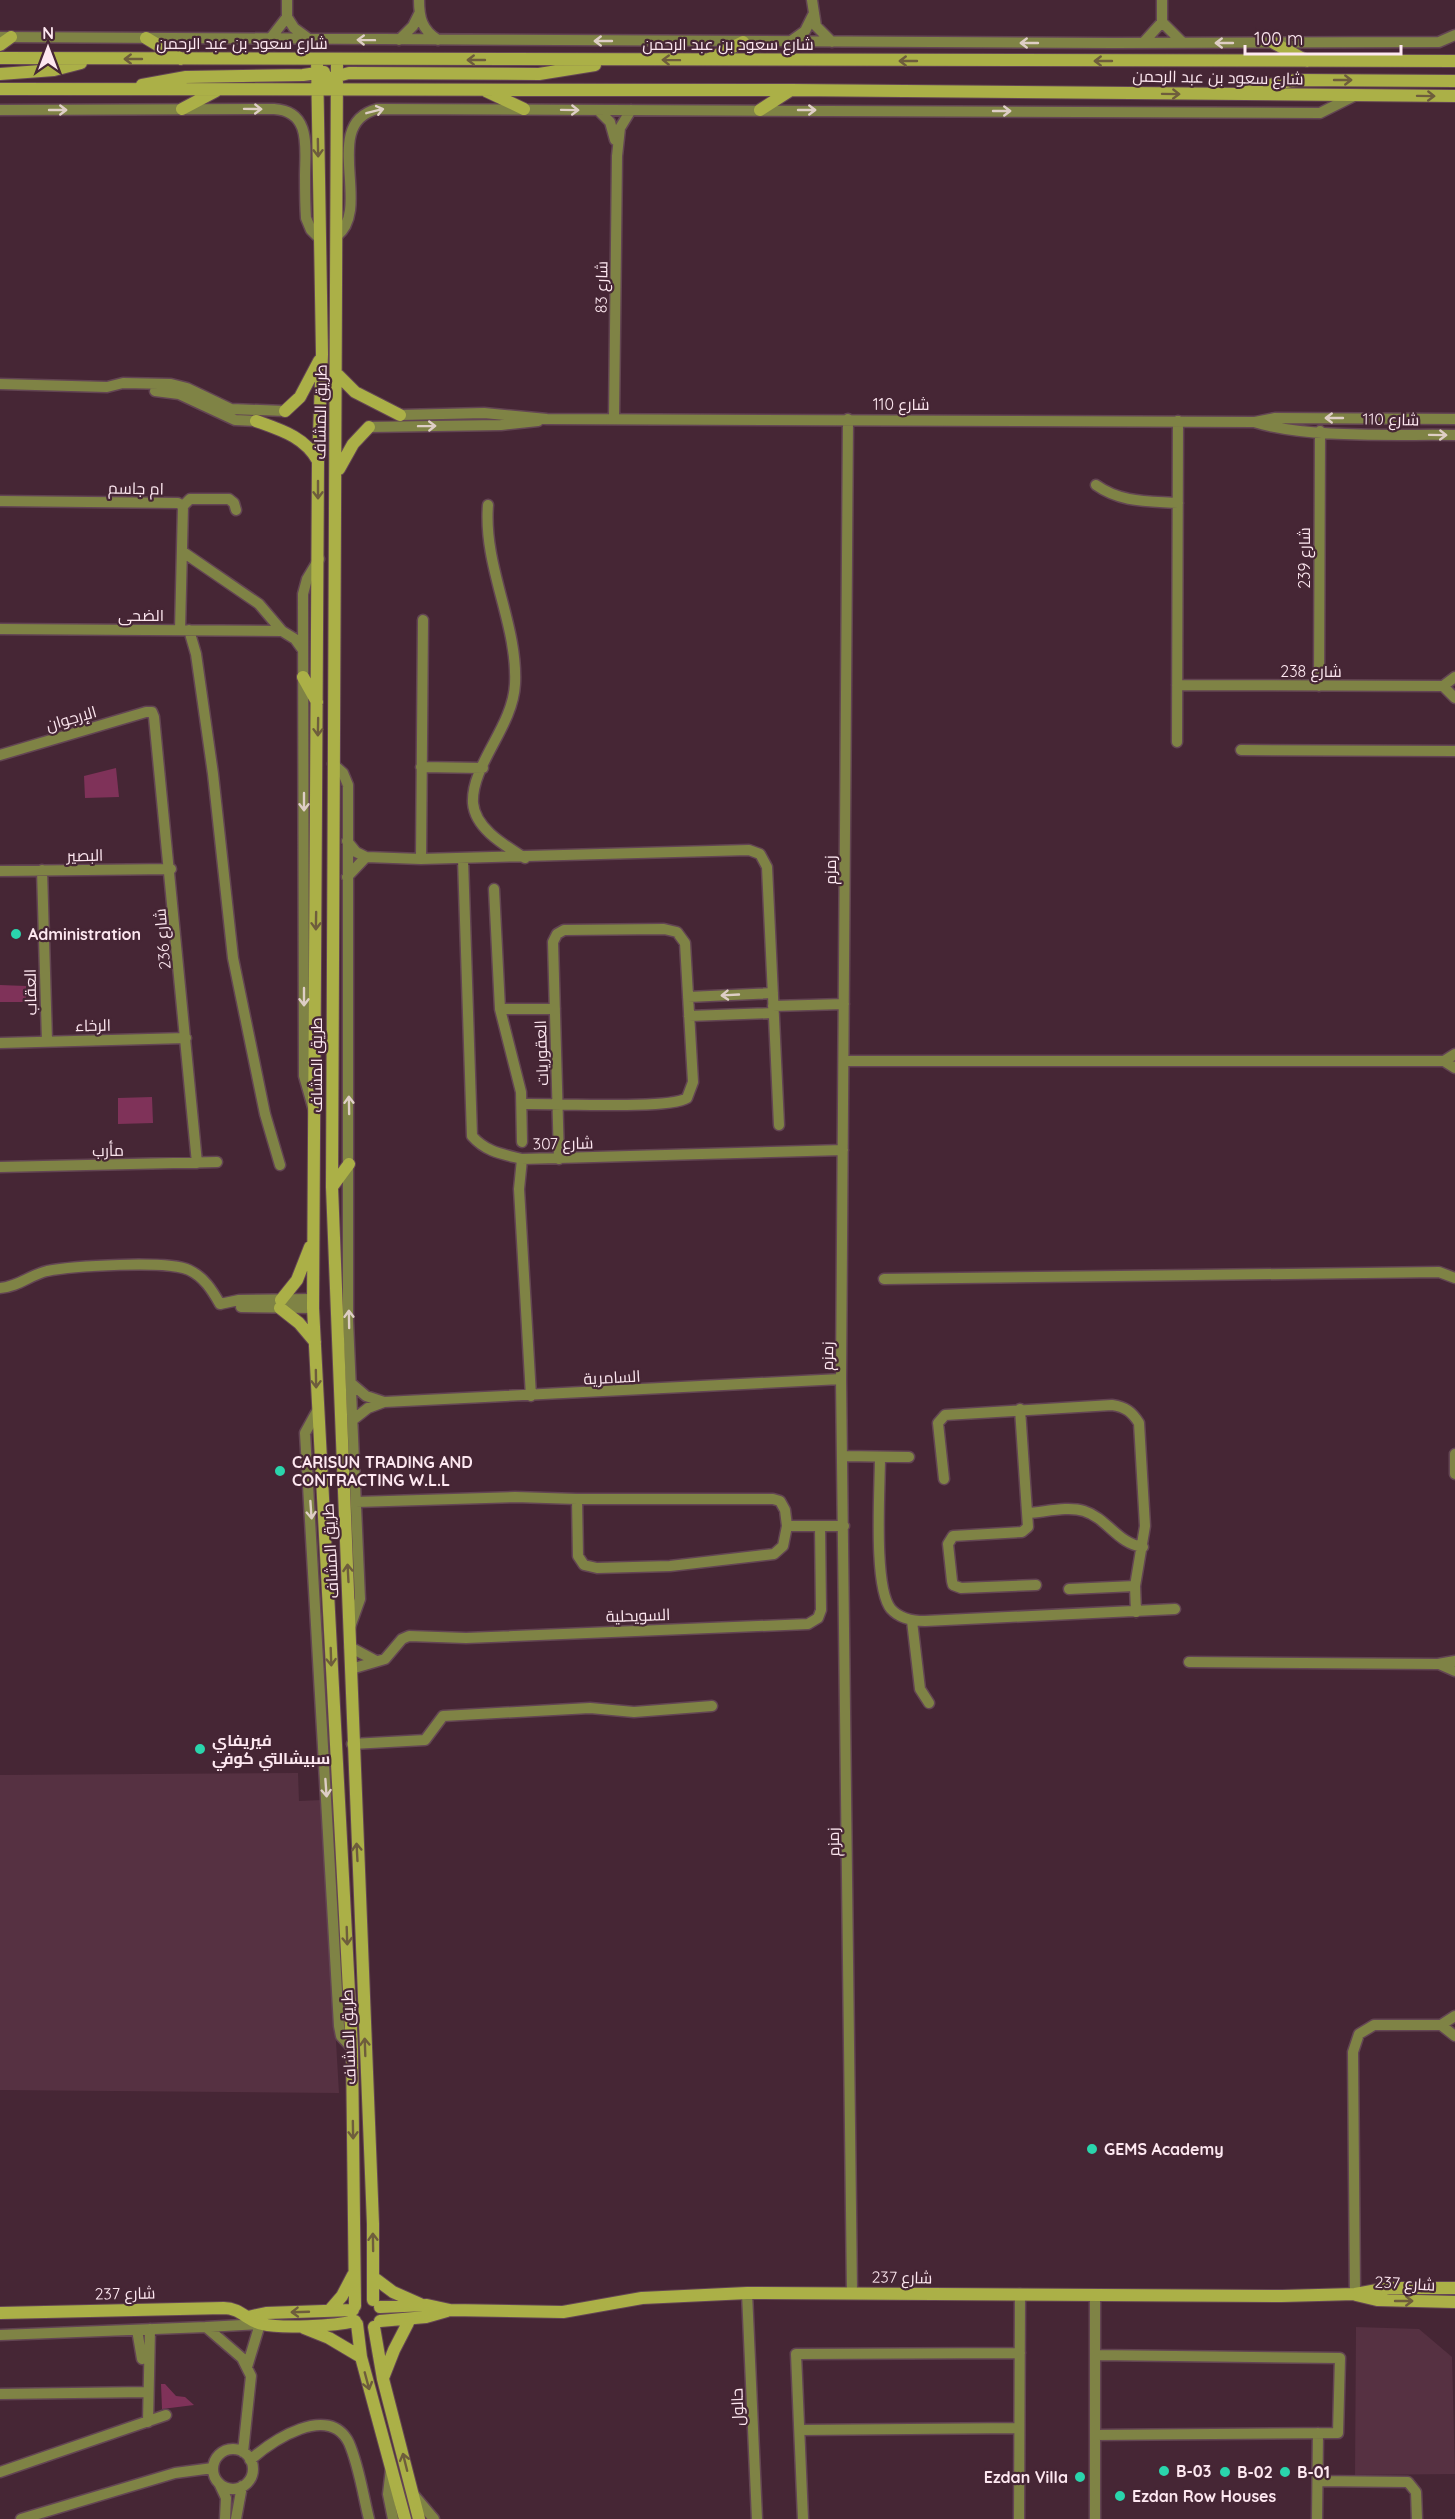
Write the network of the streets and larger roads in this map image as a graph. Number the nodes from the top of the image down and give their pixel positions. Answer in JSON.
{"nodes":[{"id":1,"x":287,"y":0,"type":"edge"},
{"id":2,"x":419,"y":0,"type":"edge"},
{"id":3,"x":812,"y":0,"type":"edge"},
{"id":4,"x":1162,"y":0,"type":"edge"},
{"id":5,"x":419,"y":14,"type":"junction"},
{"id":6,"x":813,"y":15,"type":"junction"},
{"id":7,"x":287,"y":17,"type":"junction"},
{"id":8,"x":1162,"y":22,"type":"junction"},
{"id":9,"x":6,"y":37,"type":"edge"},
{"id":10,"x":1453,"y":37,"type":"edge"},
{"id":11,"x":146,"y":38,"type":"junction"},
{"id":12,"x":270,"y":39,"type":"junction"},
{"id":13,"x":309,"y":39,"type":"junction"},
{"id":14,"x":399,"y":40,"type":"junction"},
{"id":15,"x":438,"y":40,"type":"junction"},
{"id":16,"x":742,"y":42,"type":"junction"},
{"id":17,"x":790,"y":42,"type":"junction"},
{"id":18,"x":832,"y":42,"type":"junction"},
{"id":19,"x":1143,"y":43,"type":"junction"},
{"id":20,"x":1183,"y":43,"type":"junction"},
{"id":21,"x":1274,"y":43,"type":"junction"},
{"id":22,"x":0,"y":45,"type":"edge"},
{"id":23,"x":0,"y":58,"type":"edge"},
{"id":24,"x":97,"y":58,"type":"junction"},
{"id":25,"x":182,"y":59,"type":"junction"},
{"id":26,"x":317,"y":60,"type":"junction"},
{"id":27,"x":337,"y":60,"type":"junction"},
{"id":28,"x":615,"y":60,"type":"junction"},
{"id":29,"x":706,"y":61,"type":"junction"},
{"id":30,"x":1308,"y":62,"type":"junction"},
{"id":31,"x":1455,"y":62,"type":"edge"},
{"id":32,"x":0,"y":74,"type":"edge"},
{"id":33,"x":317,"y":74,"type":"junction"},
{"id":34,"x":337,"y":75,"type":"junction"},
{"id":35,"x":1455,"y":81,"type":"edge"},
{"id":36,"x":0,"y":89,"type":"edge"},
{"id":37,"x":129,"y":89,"type":"junction"},
{"id":38,"x":219,"y":89,"type":"junction"},
{"id":39,"x":317,"y":89,"type":"junction"},
{"id":40,"x":337,"y":89,"type":"junction"},
{"id":41,"x":483,"y":89,"type":"junction"},
{"id":42,"x":791,"y":90,"type":"junction"},
{"id":43,"x":1223,"y":94,"type":"junction"},
{"id":44,"x":1356,"y":95,"type":"junction"},
{"id":45,"x":1455,"y":96,"type":"edge"},
{"id":46,"x":182,"y":109,"type":"junction"},
{"id":47,"x":524,"y":109,"type":"junction"},
{"id":48,"x":0,"y":110,"type":"edge"},
{"id":49,"x":598,"y":110,"type":"junction"},
{"id":50,"x":631,"y":110,"type":"junction"},
{"id":51,"x":760,"y":110,"type":"junction"},
{"id":52,"x":617,"y":156,"type":"junction"},
{"id":53,"x":337,"y":236,"type":"junction"},
{"id":54,"x":320,"y":239,"type":"junction"},
{"id":55,"x":322,"y":354,"type":"junction"},
{"id":56,"x":338,"y":375,"type":"junction"},
{"id":57,"x":0,"y":384,"type":"edge"},
{"id":58,"x":107,"y":387,"type":"junction"},
{"id":59,"x":285,"y":411,"type":"joint"},
{"id":60,"x":400,"y":414,"type":"joint"},
{"id":61,"x":548,"y":419,"type":"junction"},
{"id":62,"x":614,"y":419,"type":"junction"},
{"id":63,"x":848,"y":419,"type":"junction"},
{"id":64,"x":1455,"y":419,"type":"edge"},
{"id":65,"x":256,"y":421,"type":"joint"},
{"id":66,"x":1178,"y":421,"type":"junction"},
{"id":67,"x":1254,"y":422,"type":"junction"},
{"id":68,"x":369,"y":427,"type":"joint"},
{"id":69,"x":1320,"y":431,"type":"junction"},
{"id":70,"x":1455,"y":435,"type":"edge"},
{"id":71,"x":318,"y":461,"type":"junction"},
{"id":72,"x":336,"y":476,"type":"junction"},
{"id":73,"x":1096,"y":485,"type":"dead end"},
{"id":74,"x":0,"y":501,"type":"edge"},
{"id":75,"x":1178,"y":503,"type":"junction"},
{"id":76,"x":488,"y":505,"type":"dead end"},
{"id":77,"x":183,"y":506,"type":"junction"},
{"id":78,"x":236,"y":510,"type":"dead end"},
{"id":79,"x":183,"y":552,"type":"junction"},
{"id":80,"x":319,"y":559,"type":"junction"},
{"id":81,"x":303,"y":612,"type":"junction"},
{"id":82,"x":423,"y":620,"type":"dead end"},
{"id":83,"x":0,"y":629,"type":"edge"},
{"id":84,"x":185,"y":630,"type":"junction"},
{"id":85,"x":282,"y":631,"type":"junction"},
{"id":86,"x":303,"y":650,"type":"junction"},
{"id":87,"x":303,"y":677,"type":"junction"},
{"id":88,"x":1455,"y":677,"type":"edge"},
{"id":89,"x":1178,"y":685,"type":"junction"},
{"id":90,"x":1319,"y":686,"type":"junction"},
{"id":91,"x":1443,"y":686,"type":"junction"},
{"id":92,"x":1455,"y":698,"type":"edge"},
{"id":93,"x":318,"y":705,"type":"junction"},
{"id":94,"x":152,"y":712,"type":"joint"},
{"id":95,"x":1177,"y":742,"type":"dead end"},
{"id":96,"x":1241,"y":750,"type":"dead end"},
{"id":97,"x":1455,"y":751,"type":"edge"},
{"id":98,"x":0,"y":755,"type":"edge"},
{"id":99,"x":333,"y":764,"type":"junction"},
{"id":100,"x":422,"y":767,"type":"junction"},
{"id":101,"x":483,"y":768,"type":"junction"},
{"id":102,"x":347,"y":841,"type":"junction"},
{"id":103,"x":366,"y":857,"type":"junction"},
{"id":104,"x":421,"y":858,"type":"junction"},
{"id":105,"x":463,"y":858,"type":"junction"},
{"id":106,"x":525,"y":858,"type":"junction"},
{"id":107,"x":171,"y":869,"type":"junction"},
{"id":108,"x":42,"y":870,"type":"junction"},
{"id":109,"x":0,"y":871,"type":"edge"},
{"id":110,"x":347,"y":877,"type":"junction"},
{"id":111,"x":494,"y":889,"type":"dead end"},
{"id":112,"x":772,"y":993,"type":"junction"},
{"id":113,"x":688,"y":997,"type":"junction"},
{"id":114,"x":844,"y":1004,"type":"junction"},
{"id":115,"x":500,"y":1009,"type":"junction"},
{"id":116,"x":555,"y":1009,"type":"junction"},
{"id":117,"x":773,"y":1009,"type":"junction"},
{"id":118,"x":689,"y":1016,"type":"junction"},
{"id":119,"x":186,"y":1038,"type":"junction"},
{"id":120,"x":47,"y":1041,"type":"junction"},
{"id":121,"x":0,"y":1043,"type":"edge"},
{"id":122,"x":1455,"y":1054,"type":"edge"},
{"id":123,"x":844,"y":1061,"type":"junction"},
{"id":124,"x":1444,"y":1061,"type":"junction"},
{"id":125,"x":1455,"y":1068,"type":"edge"},
{"id":126,"x":558,"y":1103,"type":"junction"},
{"id":127,"x":522,"y":1104,"type":"junction"},
{"id":128,"x":315,"y":1113,"type":"junction"},
{"id":129,"x":779,"y":1125,"type":"dead end"},
{"id":130,"x":522,"y":1142,"type":"dead end"},
{"id":131,"x":843,"y":1150,"type":"junction"},
{"id":132,"x":522,"y":1159,"type":"junction"},
{"id":133,"x":559,"y":1159,"type":"junction"},
{"id":134,"x":217,"y":1162,"type":"dead end"},
{"id":135,"x":197,"y":1163,"type":"junction"},
{"id":136,"x":350,"y":1164,"type":"junction"},
{"id":137,"x":280,"y":1166,"type":"dead end"},
{"id":138,"x":0,"y":1167,"type":"edge"},
{"id":139,"x":332,"y":1187,"type":"junction"},
{"id":140,"x":313,"y":1240,"type":"junction"},
{"id":141,"x":1455,"y":1266,"type":"edge"},
{"id":142,"x":1431,"y":1272,"type":"junction"},
{"id":143,"x":1455,"y":1278,"type":"edge"},
{"id":144,"x":884,"y":1279,"type":"dead end"},
{"id":145,"x":0,"y":1288,"type":"edge"},
{"id":146,"x":281,"y":1304,"type":"junction"},
{"id":147,"x":313,"y":1304,"type":"junction"},
{"id":148,"x":315,"y":1342,"type":"junction"},
{"id":149,"x":841,"y":1379,"type":"junction"},
{"id":150,"x":352,"y":1384,"type":"junction"},
{"id":151,"x":531,"y":1396,"type":"junction"},
{"id":152,"x":384,"y":1402,"type":"junction"},
{"id":153,"x":1020,"y":1409,"type":"junction"},
{"id":154,"x":354,"y":1419,"type":"junction"},
{"id":155,"x":1455,"y":1454,"type":"edge"},
{"id":156,"x":843,"y":1456,"type":"junction"},
{"id":157,"x":880,"y":1457,"type":"junction"},
{"id":158,"x":909,"y":1457,"type":"dead end"},
{"id":159,"x":1455,"y":1474,"type":"edge"},
{"id":160,"x":944,"y":1479,"type":"dead end"},
{"id":161,"x":577,"y":1499,"type":"junction"},
{"id":162,"x":356,"y":1502,"type":"junction"},
{"id":163,"x":1028,"y":1513,"type":"junction"},
{"id":164,"x":787,"y":1526,"type":"junction"},
{"id":165,"x":820,"y":1526,"type":"junction"},
{"id":166,"x":844,"y":1526,"type":"junction"},
{"id":167,"x":1143,"y":1547,"type":"junction"},
{"id":168,"x":1036,"y":1585,"type":"dead end"},
{"id":169,"x":1135,"y":1586,"type":"junction"},
{"id":170,"x":1069,"y":1589,"type":"dead end"},
{"id":171,"x":1175,"y":1610,"type":"dead end"},
{"id":172,"x":1136,"y":1611,"type":"junction"},
{"id":173,"x":912,"y":1621,"type":"junction"},
{"id":174,"x":350,"y":1627,"type":"junction"},
{"id":175,"x":350,"y":1647,"type":"junction"},
{"id":176,"x":1455,"y":1660,"type":"edge"},
{"id":177,"x":376,"y":1661,"type":"junction"},
{"id":178,"x":1189,"y":1662,"type":"dead end"},
{"id":179,"x":1438,"y":1664,"type":"junction"},
{"id":180,"x":351,"y":1669,"type":"junction"},
{"id":181,"x":1455,"y":1671,"type":"edge"},
{"id":182,"x":929,"y":1703,"type":"dead end"},
{"id":183,"x":712,"y":1706,"type":"dead end"},
{"id":184,"x":352,"y":1744,"type":"junction"},
{"id":185,"x":1455,"y":2016,"type":"edge"},
{"id":186,"x":1441,"y":2025,"type":"junction"},
{"id":187,"x":1455,"y":2036,"type":"edge"},
{"id":188,"x":355,"y":2268,"type":"junction"},
{"id":189,"x":373,"y":2277,"type":"junction"},
{"id":190,"x":1455,"y":2288,"type":"edge"},
{"id":191,"x":852,"y":2292,"type":"junction"},
{"id":192,"x":747,"y":2293,"type":"junction"},
{"id":193,"x":1020,"y":2294,"type":"junction"},
{"id":194,"x":1354,"y":2294,"type":"junction"},
{"id":195,"x":1095,"y":2296,"type":"junction"},
{"id":196,"x":1455,"y":2302,"type":"edge"},
{"id":197,"x":376,"y":2303,"type":"junction"},
{"id":198,"x":427,"y":2306,"type":"junction"},
{"id":199,"x":450,"y":2310,"type":"junction"},
{"id":200,"x":329,"y":2311,"type":"junction"},
{"id":201,"x":0,"y":2313,"type":"edge"},
{"id":202,"x":355,"y":2315,"type":"junction"},
{"id":203,"x":248,"y":2317,"type":"junction"},
{"id":204,"x":410,"y":2319,"type":"junction"},
{"id":205,"x":260,"y":2324,"type":"junction"},
{"id":206,"x":377,"y":2324,"type":"junction"},
{"id":207,"x":294,"y":2325,"type":"junction"},
{"id":208,"x":206,"y":2327,"type":"junction"},
{"id":209,"x":150,"y":2329,"type":"junction"},
{"id":210,"x":137,"y":2330,"type":"junction"},
{"id":211,"x":0,"y":2335,"type":"edge"},
{"id":212,"x":1020,"y":2353,"type":"junction"},
{"id":213,"x":1096,"y":2355,"type":"junction"},
{"id":214,"x":361,"y":2357,"type":"junction"},
{"id":215,"x":247,"y":2367,"type":"junction"},
{"id":216,"x":383,"y":2379,"type":"junction"},
{"id":217,"x":144,"y":2392,"type":"junction"},
{"id":218,"x":0,"y":2394,"type":"edge"},
{"id":219,"x":166,"y":2415,"type":"dead end"},
{"id":220,"x":148,"y":2422,"type":"junction"},
{"id":221,"x":1019,"y":2428,"type":"junction"},
{"id":222,"x":800,"y":2430,"type":"junction"},
{"id":223,"x":1318,"y":2433,"type":"junction"},
{"id":224,"x":1095,"y":2435,"type":"junction"},
{"id":225,"x":247,"y":2456,"type":"junction"},
{"id":226,"x":213,"y":2468,"type":"junction"},
{"id":227,"x":391,"y":2468,"type":"junction"},
{"id":228,"x":0,"y":2472,"type":"edge"},
{"id":229,"x":1318,"y":2481,"type":"junction"},
{"id":230,"x":219,"y":2482,"type":"junction"},
{"id":231,"x":242,"y":2486,"type":"junction"},
{"id":232,"x":413,"y":2494,"type":"junction"},
{"id":233,"x":21,"y":2519,"type":"edge"},
{"id":234,"x":225,"y":2519,"type":"edge"},
{"id":235,"x":236,"y":2519,"type":"edge"},
{"id":236,"x":369,"y":2519,"type":"edge"},
{"id":237,"x":393,"y":2519,"type":"edge"},
{"id":238,"x":405,"y":2519,"type":"edge"},
{"id":239,"x":419,"y":2519,"type":"edge"},
{"id":240,"x":434,"y":2519,"type":"edge"},
{"id":241,"x":756,"y":2519,"type":"edge"},
{"id":242,"x":803,"y":2519,"type":"edge"},
{"id":243,"x":1019,"y":2519,"type":"edge"},
{"id":244,"x":1095,"y":2519,"type":"edge"},
{"id":245,"x":1317,"y":2519,"type":"edge"},
{"id":246,"x":1417,"y":2519,"type":"edge"}],
"edges":[{"from":1,"to":7,"type":"street"},
{"from":2,"to":5,"type":"street"},
{"from":3,"to":6,"type":"street"},
{"from":4,"to":8,"type":"street"},
{"from":5,"to":14,"type":"street"},
{"from":5,"to":15,"type":"street"},
{"from":6,"to":17,"type":"street"},
{"from":6,"to":18,"type":"street"},
{"from":7,"to":12,"type":"street"},
{"from":7,"to":13,"type":"street"},
{"from":8,"to":19,"type":"street"},
{"from":8,"to":20,"type":"street"},
{"from":9,"to":11,"type":"street","name":"شارع سعود بن عبد الرحمن"},
{"from":9,"to":22,"type":"street"},
{"from":10,"to":21,"type":"street","name":"شارع سعود بن عبد الرحمن"},
{"from":11,"to":12,"type":"street","name":"شارع سعود بن عبد الرحمن"},
{"from":11,"to":25,"type":"street"},
{"from":12,"to":13,"type":"street","name":"شارع سعود بن عبد الرحمن"},
{"from":14,"to":13,"type":"street","name":"شارع سعود بن عبد الرحمن","one_way":true},
{"from":14,"to":15,"type":"street","name":"شارع سعود بن عبد الرحمن"},
{"from":16,"to":15,"type":"street","name":"شارع سعود بن عبد الرحمن","one_way":true},
{"from":16,"to":17,"type":"street","name":"شارع سعود بن عبد الرحمن"},
{"from":16,"to":29,"type":"street"},
{"from":17,"to":18,"type":"street","name":"شارع سعود بن عبد الرحمن"},
{"from":19,"to":18,"type":"street","name":"شارع سعود بن عبد الرحمن","one_way":true},
{"from":19,"to":20,"type":"street","name":"شارع سعود بن عبد الرحمن"},
{"from":21,"to":20,"type":"street","name":"شارع سعود بن عبد الرحمن","one_way":true},
{"from":21,"to":30,"type":"street"},
{"from":23,"to":24,"type":"street","name":"شارع سعود بن عبد الرحمن"},
{"from":25,"to":24,"type":"street","name":"شارع سعود بن عبد الرحمن","one_way":true},
{"from":24,"to":32,"type":"street"},
{"from":25,"to":26,"type":"street","name":"شارع سعود بن عبد الرحمن"},
{"from":26,"to":27,"type":"street","name":"شارع سعود بن عبد الرحمن"},
{"from":26,"to":33,"type":"street","name":"طريق المشاف"},
{"from":28,"to":27,"type":"street","name":"شارع سعود بن عبد الرحمن","one_way":true},
{"from":27,"to":33,"type":"street"},
{"from":27,"to":34,"type":"street","name":"طريق المشاف"},
{"from":29,"to":28,"type":"street","name":"شارع سعود بن عبد الرحمن","one_way":true},
{"from":28,"to":34,"type":"street"},
{"from":30,"to":29,"type":"street","name":"شارع سعود بن عبد الرحمن","one_way":true},
{"from":30,"to":31,"type":"street","name":"شارع سعود بن عبد الرحمن"},
{"from":33,"to":37,"type":"street"},
{"from":33,"to":39,"type":"street","name":"طريق المشاف"},
{"from":34,"to":39,"type":"street"},
{"from":34,"to":40,"type":"street","name":"طريق المشاف"},
{"from":43,"to":35,"type":"street","one_way":true},
{"from":36,"to":37,"type":"street","name":"شارع سعود بن عبد الرحمن"},
{"from":37,"to":38,"type":"street","name":"شارع سعود بن عبد الرحمن"},
{"from":38,"to":39,"type":"street","name":"شارع سعود بن عبد الرحمن"},
{"from":38,"to":46,"type":"street"},
{"from":39,"to":40,"type":"street","name":"شارع سعود بن عبد الرحمن"},
{"from":39,"to":54,"type":"street","name":"طريق المشاف","one_way":true},
{"from":40,"to":41,"type":"street","name":"شارع سعود بن عبد الرحمن"},
{"from":40,"to":53,"type":"street","name":"طريق المشاف"},
{"from":41,"to":42,"type":"street","name":"شارع سعود بن عبد الرحمن"},
{"from":41,"to":47,"type":"street"},
{"from":42,"to":43,"type":"street","name":"شارع سعود بن عبد الرحمن","one_way":true},
{"from":42,"to":51,"type":"street"},
{"from":43,"to":44,"type":"street","name":"شارع سعود بن عبد الرحمن"},
{"from":44,"to":45,"type":"street","name":"شارع سعود بن عبد الرحمن","one_way":true},
{"from":51,"to":44,"type":"street","name":"شارع سعود بن عبد الرحمن","one_way":true},
{"from":48,"to":46,"type":"street","one_way":true},
{"from":46,"to":54,"type":"street","one_way":true},
{"from":47,"to":49,"type":"street","name":"شارع سعود بن عبد الرحمن","one_way":true},
{"from":53,"to":47,"type":"street","name":"شارع سعود بن عبد الرحمن","one_way":true},
{"from":49,"to":50,"type":"street","name":"شارع سعود بن عبد الرحمن"},
{"from":49,"to":52,"type":"street","name":"شارع 83"},
{"from":50,"to":51,"type":"street","name":"شارع سعود بن عبد الرحمن"},
{"from":50,"to":52,"type":"street","name":"شارع 83"},
{"from":52,"to":62,"type":"street","name":"شارع 83"},
{"from":53,"to":56,"type":"street","name":"طريق المشاف"},
{"from":54,"to":55,"type":"street","name":"طريق المشاف"},
{"from":55,"to":59,"type":"street"},
{"from":55,"to":71,"type":"street","name":"طريق المشاف"},
{"from":56,"to":60,"type":"street"},
{"from":56,"to":72,"type":"street","name":"طريق المشاف"},
{"from":57,"to":58,"type":"street"},
{"from":58,"to":59,"type":"street"},
{"from":58,"to":65,"type":"street"},
{"from":60,"to":61,"type":"street","name":"شارع 110"},
{"from":61,"to":62,"type":"street","name":"شارع 110"},
{"from":68,"to":61,"type":"street","name":"شارع 110","one_way":true},
{"from":62,"to":63,"type":"street","name":"شارع 110"},
{"from":63,"to":66,"type":"street","name":"شارع 110"},
{"from":63,"to":114,"type":"street","name":"زمزم"},
{"from":64,"to":67,"type":"street","name":"شارع 110","one_way":true},
{"from":65,"to":71,"type":"street"},
{"from":66,"to":67,"type":"street","name":"شارع 110"},
{"from":66,"to":75,"type":"street"},
{"from":67,"to":69,"type":"street","name":"شارع 110"},
{"from":68,"to":72,"type":"street"},
{"from":69,"to":70,"type":"street","name":"شارع 110","one_way":true},
{"from":69,"to":90,"type":"street","name":"شارع 239"},
{"from":71,"to":80,"type":"street","name":"طريق المشاف","one_way":true},
{"from":72,"to":99,"type":"street","name":"طريق المشاف"},
{"from":73,"to":75,"type":"street"},
{"from":74,"to":77,"type":"street","name":"ام جاسم"},
{"from":75,"to":89,"type":"street"},
{"from":76,"to":101,"type":"street"},
{"from":77,"to":78,"type":"street"},
{"from":77,"to":79,"type":"street","name":"ام جاسم"},
{"from":79,"to":84,"type":"street","name":"ام جاسم"},
{"from":79,"to":85,"type":"street"},
{"from":80,"to":81,"type":"street","name":"طريق المشاف"},
{"from":80,"to":93,"type":"street","name":"طريق المشاف"},
{"from":81,"to":85,"type":"street"},
{"from":81,"to":86,"type":"street","name":"طريق المشاف"},
{"from":82,"to":100,"type":"street"},
{"from":83,"to":84,"type":"street","name":"الضحى"},
{"from":84,"to":85,"type":"street","name":"الضحى"},
{"from":84,"to":137,"type":"street","name":"ام جاسم"},
{"from":85,"to":86,"type":"street"},
{"from":86,"to":87,"type":"street","name":"طريق المشاف"},
{"from":87,"to":93,"type":"street"},
{"from":87,"to":128,"type":"street","name":"طريق المشاف","one_way":true},
{"from":88,"to":91,"type":"street"},
{"from":89,"to":90,"type":"street","name":"شارع 238"},
{"from":89,"to":95,"type":"street"},
{"from":90,"to":91,"type":"street","name":"شارع 238"},
{"from":91,"to":92,"type":"street"},
{"from":93,"to":128,"type":"street","name":"طريق المشاف","one_way":true},
{"from":94,"to":98,"type":"street","name":"الإرجوان"},
{"from":94,"to":107,"type":"street","name":"شارع 236"},
{"from":96,"to":97,"type":"street"},
{"from":99,"to":102,"type":"street","name":"طريق المشاف"},
{"from":99,"to":139,"type":"street","name":"طريق المشاف"},
{"from":100,"to":101,"type":"street"},
{"from":100,"to":104,"type":"street"},
{"from":101,"to":106,"type":"street"},
{"from":102,"to":103,"type":"street"},
{"from":102,"to":110,"type":"street","name":"طريق المشاف"},
{"from":103,"to":104,"type":"street"},
{"from":103,"to":110,"type":"street"},
{"from":104,"to":105,"type":"street"},
{"from":105,"to":106,"type":"street"},
{"from":105,"to":132,"type":"street"},
{"from":106,"to":112,"type":"street"},
{"from":107,"to":108,"type":"street","name":"البصير"},
{"from":107,"to":119,"type":"street","name":"شارع 236"},
{"from":108,"to":109,"type":"street","name":"البصير"},
{"from":108,"to":120,"type":"street","name":"العقاب"},
{"from":136,"to":110,"type":"street","name":"طريق المشاف","one_way":true},
{"from":111,"to":115,"type":"street"},
{"from":112,"to":113,"type":"street","one_way":true},
{"from":112,"to":117,"type":"street"},
{"from":113,"to":116,"type":"street","name":"العقوريات"},
{"from":113,"to":118,"type":"street"},
{"from":114,"to":117,"type":"street"},
{"from":114,"to":123,"type":"street","name":"زمزم"},
{"from":115,"to":116,"type":"street"},
{"from":115,"to":127,"type":"street"},
{"from":116,"to":126,"type":"street","name":"العقوريات"},
{"from":117,"to":118,"type":"street"},
{"from":117,"to":129,"type":"street"},
{"from":118,"to":126,"type":"street"},
{"from":119,"to":120,"type":"street","name":"الرخاء"},
{"from":119,"to":135,"type":"street","name":"شارع 236"},
{"from":120,"to":121,"type":"street","name":"الرخاء"},
{"from":122,"to":124,"type":"street"},
{"from":123,"to":124,"type":"street"},
{"from":123,"to":131,"type":"street","name":"زمزم"},
{"from":124,"to":125,"type":"street"},
{"from":126,"to":127,"type":"street"},
{"from":126,"to":133,"type":"street","name":"العقوريات"},
{"from":127,"to":130,"type":"street"},
{"from":128,"to":140,"type":"street","name":"طريق المشاف"},
{"from":131,"to":133,"type":"street","name":"شارع 307"},
{"from":131,"to":149,"type":"street","name":"زمزم"},
{"from":132,"to":133,"type":"street","name":"شارع 307"},
{"from":132,"to":151,"type":"street","name":"شارع 307"},
{"from":134,"to":135,"type":"street","name":"مأرب"},
{"from":135,"to":138,"type":"street","name":"مأرب"},
{"from":136,"to":139,"type":"street"},
{"from":150,"to":136,"type":"street","name":"طريق المشاف","one_way":true},
{"from":174,"to":139,"type":"street","name":"طريق المشاف","one_way":true},
{"from":140,"to":146,"type":"street"},
{"from":140,"to":147,"type":"street","name":"طريق المشاف"},
{"from":141,"to":142,"type":"street"},
{"from":142,"to":143,"type":"street"},
{"from":142,"to":144,"type":"street"},
{"from":145,"to":146,"type":"street"},
{"from":146,"to":147,"type":"street"},
{"from":146,"to":148,"type":"street"},
{"from":147,"to":148,"type":"street","name":"طريق المشاف"},
{"from":148,"to":188,"type":"street","name":"طريق المشاف","one_way":true},
{"from":149,"to":151,"type":"street","name":"السامرية"},
{"from":149,"to":156,"type":"street","name":"زمزم"},
{"from":150,"to":152,"type":"street","name":"السامرية"},
{"from":150,"to":154,"type":"street","name":"طريق المشاف"},
{"from":151,"to":152,"type":"street","name":"السامرية"},
{"from":152,"to":154,"type":"street","name":"السامرية"},
{"from":153,"to":160,"type":"street"},
{"from":153,"to":163,"type":"street"},
{"from":153,"to":167,"type":"street"},
{"from":154,"to":162,"type":"street","name":"طريق المشاف"},
{"from":155,"to":159,"type":"street"},
{"from":156,"to":157,"type":"street"},
{"from":156,"to":166,"type":"street","name":"زمزم"},
{"from":157,"to":158,"type":"street"},
{"from":157,"to":173,"type":"street"},
{"from":161,"to":162,"type":"street"},
{"from":161,"to":164,"type":"street"},
{"from":161,"to":164,"type":"street"},
{"from":162,"to":174,"type":"street","name":"طريق المشاف"},
{"from":163,"to":167,"type":"street"},
{"from":163,"to":168,"type":"street"},
{"from":164,"to":165,"type":"street"},
{"from":165,"to":166,"type":"street"},
{"from":165,"to":177,"type":"street","name":"السويحلية"},
{"from":166,"to":191,"type":"street","name":"زمزم"},
{"from":167,"to":169,"type":"street"},
{"from":169,"to":170,"type":"street"},
{"from":169,"to":172,"type":"street"},
{"from":171,"to":172,"type":"street"},
{"from":172,"to":173,"type":"street"},
{"from":173,"to":182,"type":"street"},
{"from":174,"to":175,"type":"street","name":"طريق المشاف"},
{"from":175,"to":177,"type":"street"},
{"from":175,"to":180,"type":"street","name":"طريق المشاف"},
{"from":176,"to":179,"type":"street"},
{"from":177,"to":180,"type":"street","name":"السويحلية"},
{"from":178,"to":179,"type":"street"},
{"from":179,"to":181,"type":"street"},
{"from":180,"to":184,"type":"street","name":"طريق المشاف"},
{"from":183,"to":184,"type":"street"},
{"from":189,"to":184,"type":"street","name":"طريق المشاف","one_way":true},
{"from":185,"to":186,"type":"street"},
{"from":186,"to":187,"type":"street"},
{"from":186,"to":194,"type":"street"},
{"from":188,"to":200,"type":"street"},
{"from":188,"to":202,"type":"street","name":"طريق المشاف"},
{"from":189,"to":197,"type":"street","name":"طريق المشاف"},
{"from":189,"to":198,"type":"street"},
{"from":190,"to":194,"type":"street","name":"شارع 237"},
{"from":191,"to":192,"type":"street","name":"شارع 237"},
{"from":191,"to":193,"type":"street","name":"شارع 237"},
{"from":192,"to":199,"type":"street","name":"شارع 237"},
{"from":192,"to":241,"type":"street","name":"حالول"},
{"from":193,"to":195,"type":"street","name":"شارع 237"},
{"from":193,"to":212,"type":"street"},
{"from":194,"to":195,"type":"street","name":"شارع 237"},
{"from":194,"to":196,"type":"street","name":"شارع 237","one_way":true},
{"from":195,"to":213,"type":"street"},
{"from":197,"to":198,"type":"street","name":"شارع 237"},
{"from":197,"to":202,"type":"street","name":"شارع 237"},
{"from":197,"to":206,"type":"street","name":"طريق المشاف"},
{"from":198,"to":199,"type":"street","name":"شارع 237"},
{"from":199,"to":204,"type":"street","name":"شارع 237"},
{"from":200,"to":202,"type":"street","name":"شارع 237"},
{"from":200,"to":203,"type":"street","name":"شارع 237","one_way":true},
{"from":201,"to":203,"type":"street","name":"شارع 237"},
{"from":202,"to":206,"type":"street","name":"شارع 237"},
{"from":202,"to":207,"type":"street","name":"شارع 237"},
{"from":202,"to":214,"type":"street","name":"طريق المشاف"},
{"from":203,"to":205,"type":"street","name":"شارع 237"},
{"from":204,"to":206,"type":"street","name":"شارع 237"},
{"from":204,"to":216,"type":"street"},
{"from":205,"to":207,"type":"street","name":"شارع 237"},
{"from":205,"to":208,"type":"street"},
{"from":205,"to":215,"type":"street"},
{"from":206,"to":216,"type":"street"},
{"from":207,"to":214,"type":"street"},
{"from":208,"to":209,"type":"street"},
{"from":208,"to":215,"type":"street"},
{"from":209,"to":210,"type":"street"},
{"from":209,"to":217,"type":"street"},
{"from":210,"to":211,"type":"street"},
{"from":210,"to":217,"type":"street"},
{"from":212,"to":221,"type":"street"},
{"from":212,"to":222,"type":"street"},
{"from":213,"to":223,"type":"street"},
{"from":213,"to":224,"type":"street"},
{"from":214,"to":227,"type":"street","name":"طريق المشاف","one_way":true},
{"from":215,"to":225,"type":"street"},
{"from":232,"to":216,"type":"street","one_way":true},
{"from":217,"to":218,"type":"street"},
{"from":217,"to":220,"type":"street"},
{"from":219,"to":220,"type":"street"},
{"from":220,"to":228,"type":"street"},
{"from":221,"to":222,"type":"street"},
{"from":221,"to":243,"type":"street"},
{"from":222,"to":242,"type":"street"},
{"from":223,"to":224,"type":"street"},
{"from":223,"to":229,"type":"street"},
{"from":224,"to":244,"type":"street"},
{"from":225,"to":226,"type":"street"},
{"from":225,"to":231,"type":"street"},
{"from":225,"to":236,"type":"street"},
{"from":226,"to":230,"type":"street"},
{"from":226,"to":233,"type":"street"},
{"from":227,"to":237,"type":"street","name":"طريق المشاف"},
{"from":227,"to":238,"type":"street","name":"طريق المشاف"},
{"from":229,"to":245,"type":"street"},
{"from":229,"to":246,"type":"street"},
{"from":230,"to":231,"type":"street"},
{"from":230,"to":234,"type":"street"},
{"from":231,"to":235,"type":"street"},
{"from":232,"to":239,"type":"street"},
{"from":232,"to":240,"type":"street"}]}
